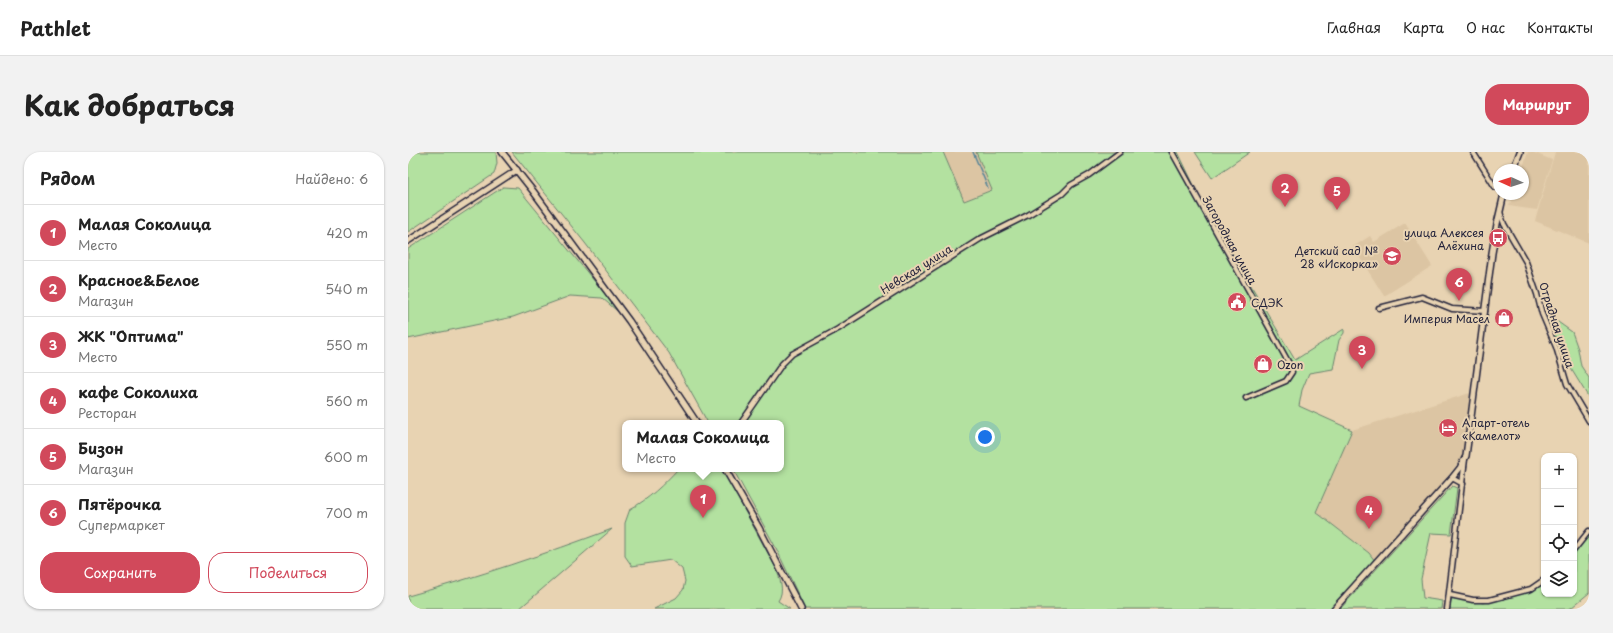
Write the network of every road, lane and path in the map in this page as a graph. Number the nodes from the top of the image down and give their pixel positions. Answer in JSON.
{"nodes":[{"id":1,"x":502,"y":152,"type":"edge"},
{"id":2,"x":1120,"y":152,"type":"edge"},
{"id":3,"x":1172,"y":152,"type":"edge"},
{"id":4,"x":1473,"y":152,"type":"edge"},
{"id":5,"x":1520,"y":152,"type":"edge"},
{"id":6,"x":1515,"y":164,"type":"edge"},
{"id":7,"x":517,"y":170,"type":"junction"},
{"id":8,"x":1493,"y":183,"type":"edge"},
{"id":9,"x":1503,"y":200,"type":"edge"},
{"id":10,"x":1500,"y":211,"type":"junction"},
{"id":11,"x":408,"y":241,"type":"edge"},
{"id":12,"x":1379,"y":308,"type":"dead end"},
{"id":13,"x":1485,"y":311,"type":"junction"},
{"id":14,"x":1246,"y":398,"type":"dead end"},
{"id":15,"x":695,"y":420,"type":"edge"},
{"id":16,"x":743,"y":420,"type":"edge"},
{"id":17,"x":1589,"y":421,"type":"edge"},
{"id":18,"x":1466,"y":456,"type":"junction"},
{"id":19,"x":727,"y":472,"type":"edge"},
{"id":20,"x":1452,"y":478,"type":"junction"},
{"id":21,"x":1463,"y":484,"type":"junction"},
{"id":22,"x":1589,"y":531,"type":"edge"},
{"id":23,"x":1577,"y":546,"type":"edge"},
{"id":24,"x":1541,"y":582,"type":"edge"},
{"id":25,"x":1450,"y":595,"type":"junction"},
{"id":26,"x":801,"y":609,"type":"edge"},
{"id":27,"x":1334,"y":609,"type":"edge"},
{"id":28,"x":1447,"y":609,"type":"edge"}],
"edges":[{"from":1,"to":7,"type":"street"},
{"from":2,"to":16,"type":"street","name":"Невская улица"},
{"from":3,"to":14,"type":"street","name":"Загородная улица"},
{"from":4,"to":8,"type":"street"},
{"from":5,"to":6,"type":"street"},
{"from":7,"to":11,"type":"street"},
{"from":7,"to":15,"type":"street"},
{"from":9,"to":10,"type":"street"},
{"from":10,"to":13,"type":"street"},
{"from":10,"to":17,"type":"street","name":"Отрадная улица"},
{"from":12,"to":13,"type":"street"},
{"from":13,"to":18,"type":"street"},
{"from":18,"to":20,"type":"street"},
{"from":18,"to":21,"type":"street"},
{"from":19,"to":26,"type":"street"},
{"from":20,"to":21,"type":"street"},
{"from":20,"to":27,"type":"street"},
{"from":21,"to":25,"type":"street"},
{"from":22,"to":23,"type":"street"},
{"from":24,"to":25,"type":"street"},
{"from":25,"to":28,"type":"street"}]}
